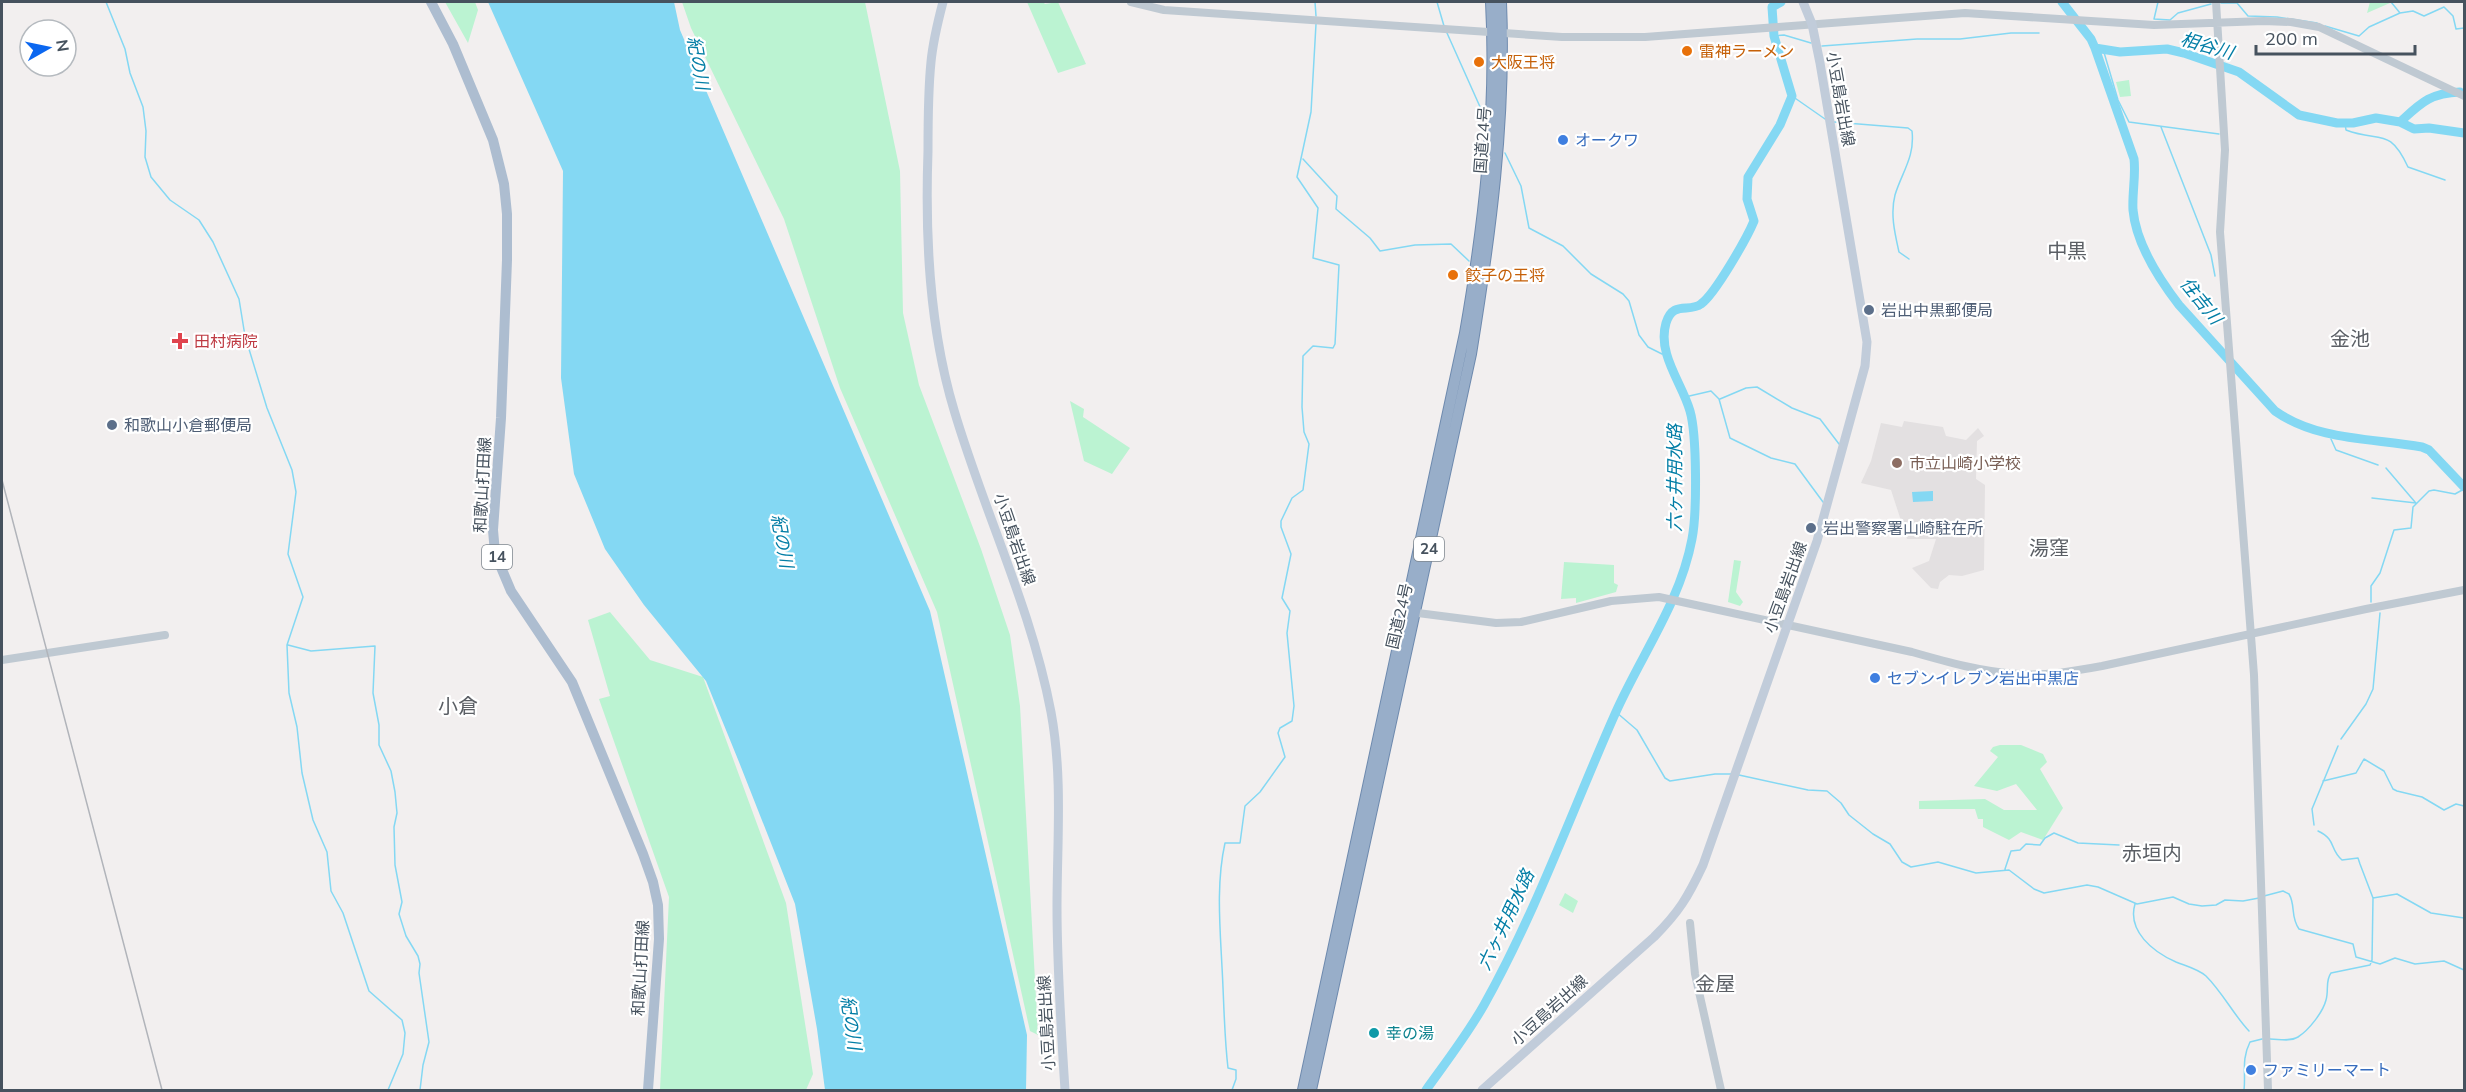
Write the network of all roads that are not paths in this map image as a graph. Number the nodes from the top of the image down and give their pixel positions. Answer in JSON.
{"nodes":[{"id":1,"x":431,"y":2,"type":"edge"},
{"id":2,"x":943,"y":2,"type":"edge"},
{"id":3,"x":1131,"y":2,"type":"edge"},
{"id":4,"x":1491,"y":2,"type":"edge"},
{"id":5,"x":1501,"y":2,"type":"edge"},
{"id":6,"x":1803,"y":2,"type":"edge"},
{"id":7,"x":2216,"y":2,"type":"edge"},
{"id":8,"x":2217,"y":23,"type":"junction"},
{"id":9,"x":1812,"y":24,"type":"junction"},
{"id":10,"x":1497,"y":32,"type":"junction"},
{"id":11,"x":2464,"y":96,"type":"edge"},
{"id":12,"x":2464,"y":590,"type":"edge"},
{"id":13,"x":1410,"y":612,"type":"junction"},
{"id":14,"x":1787,"y":625,"type":"junction"},
{"id":15,"x":2251,"y":634,"type":"junction"},
{"id":16,"x":165,"y":635,"type":"dead end"},
{"id":17,"x":2,"y":660,"type":"edge"},
{"id":18,"x":1677,"y":913,"type":"junction"},
{"id":19,"x":648,"y":1090,"type":"edge"},
{"id":20,"x":1065,"y":1090,"type":"edge"},
{"id":21,"x":1303,"y":1090,"type":"edge"},
{"id":22,"x":1311,"y":1090,"type":"edge"},
{"id":23,"x":1482,"y":1090,"type":"edge"},
{"id":24,"x":1721,"y":1090,"type":"edge"},
{"id":25,"x":2268,"y":1090,"type":"edge"}],
"edges":[{"from":1,"to":19,"type":"main road","name":"和歌山打田線","number":"14"},
{"from":2,"to":20,"type":"main road","name":"小豆島岩出線"},
{"from":3,"to":10,"type":"street"},
{"from":4,"to":10,"type":"highway","name":"国道24号","number":"24"},
{"from":5,"to":10,"type":"highway","name":"国道24号","number":"24"},
{"from":6,"to":9,"type":"main road","name":"小豆島岩出線"},
{"from":7,"to":8,"type":"street"},
{"from":8,"to":9,"type":"street"},
{"from":8,"to":11,"type":"street"},
{"from":8,"to":15,"type":"street"},
{"from":9,"to":10,"type":"street"},
{"from":9,"to":14,"type":"main road","name":"小豆島岩出線"},
{"from":10,"to":13,"type":"highway","name":"国道24号","number":"24"},
{"from":12,"to":15,"type":"street"},
{"from":13,"to":14,"type":"street"},
{"from":13,"to":21,"type":"highway","name":"国道24号","number":"24"},
{"from":13,"to":22,"type":"highway","name":"国道24号","number":"24"},
{"from":14,"to":15,"type":"street"},
{"from":14,"to":18,"type":"main road","name":"小豆島岩出線"},
{"from":15,"to":25,"type":"street"},
{"from":16,"to":17,"type":"street"},
{"from":18,"to":23,"type":"main road","name":"小豆島岩出線"},
{"from":18,"to":24,"type":"street"}]}
